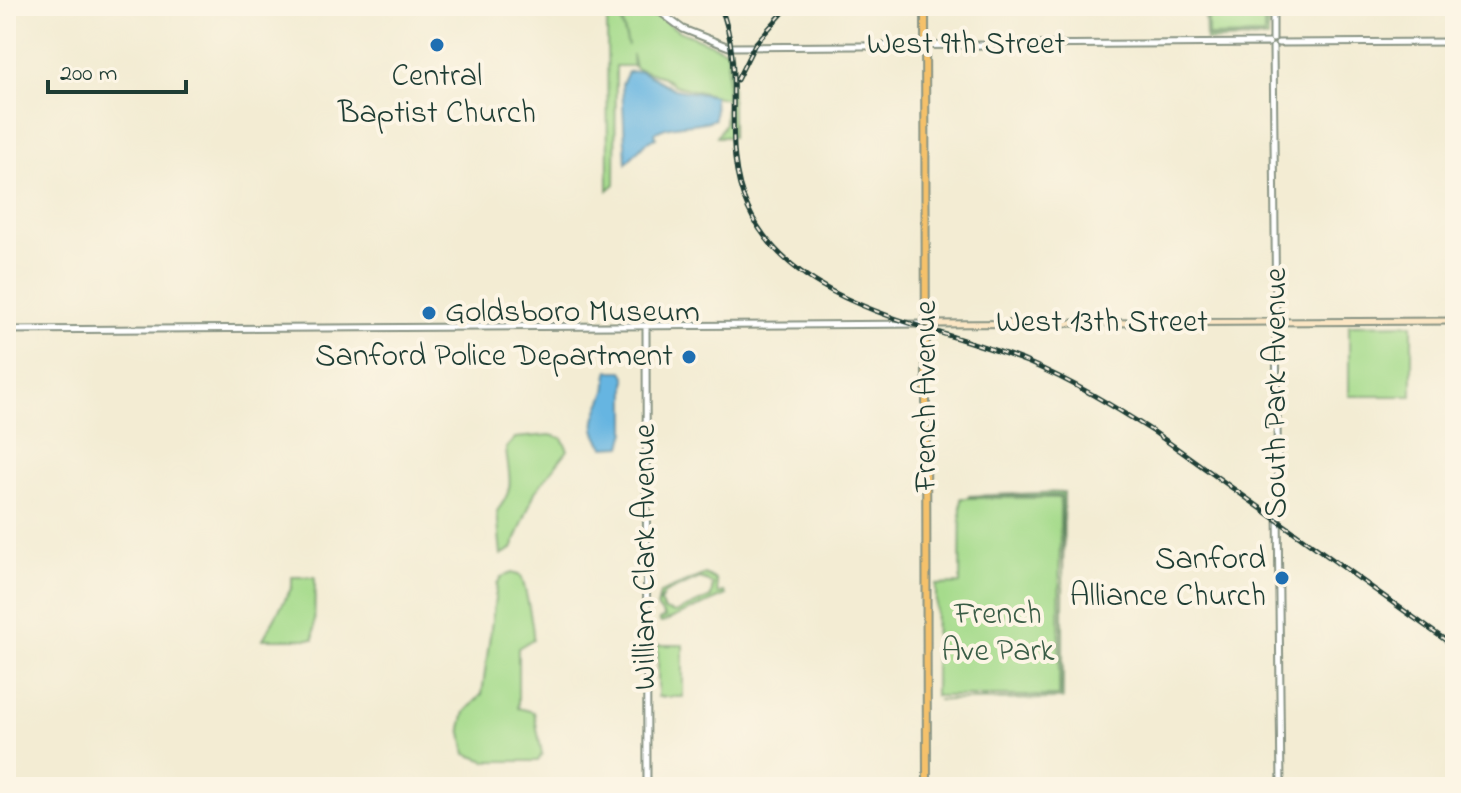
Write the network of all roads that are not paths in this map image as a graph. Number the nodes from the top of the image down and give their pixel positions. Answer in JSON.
{"nodes":[{"id":1,"x":652,"y":6,"type":"edge"},
{"id":2,"x":925,"y":6,"type":"edge"},
{"id":3,"x":1273,"y":6,"type":"edge"},
{"id":4,"x":1455,"y":42,"type":"edge"},
{"id":5,"x":1273,"y":43,"type":"junction"},
{"id":6,"x":924,"y":46,"type":"junction"},
{"id":7,"x":1276,"y":321,"type":"junction"},
{"id":8,"x":1455,"y":321,"type":"edge"},
{"id":9,"x":927,"y":324,"type":"junction"},
{"id":10,"x":646,"y":326,"type":"junction"},
{"id":11,"x":6,"y":330,"type":"edge"},
{"id":12,"x":647,"y":787,"type":"edge"},
{"id":13,"x":927,"y":787,"type":"edge"},
{"id":14,"x":1281,"y":787,"type":"edge"}],
"edges":[{"from":1,"to":6,"type":"street","name":"West 9th Street"},
{"from":2,"to":6,"type":"main road","name":"French Avenue"},
{"from":3,"to":5,"type":"street","name":"South Park Avenue"},
{"from":4,"to":5,"type":"street","name":"West 9th Street"},
{"from":5,"to":6,"type":"street","name":"West 9th Street"},
{"from":5,"to":7,"type":"street","name":"South Park Avenue"},
{"from":6,"to":9,"type":"main road","name":"French Avenue"},
{"from":7,"to":8,"type":"main road","name":"West 13th Street"},
{"from":7,"to":9,"type":"main road","name":"West 13th Street"},
{"from":7,"to":14,"type":"street","name":"South Park Avenue"},
{"from":9,"to":10,"type":"street"},
{"from":9,"to":13,"type":"main road","name":"French Avenue"},
{"from":10,"to":11,"type":"street"},
{"from":10,"to":12,"type":"street","name":"William Clark Avenue"}]}
